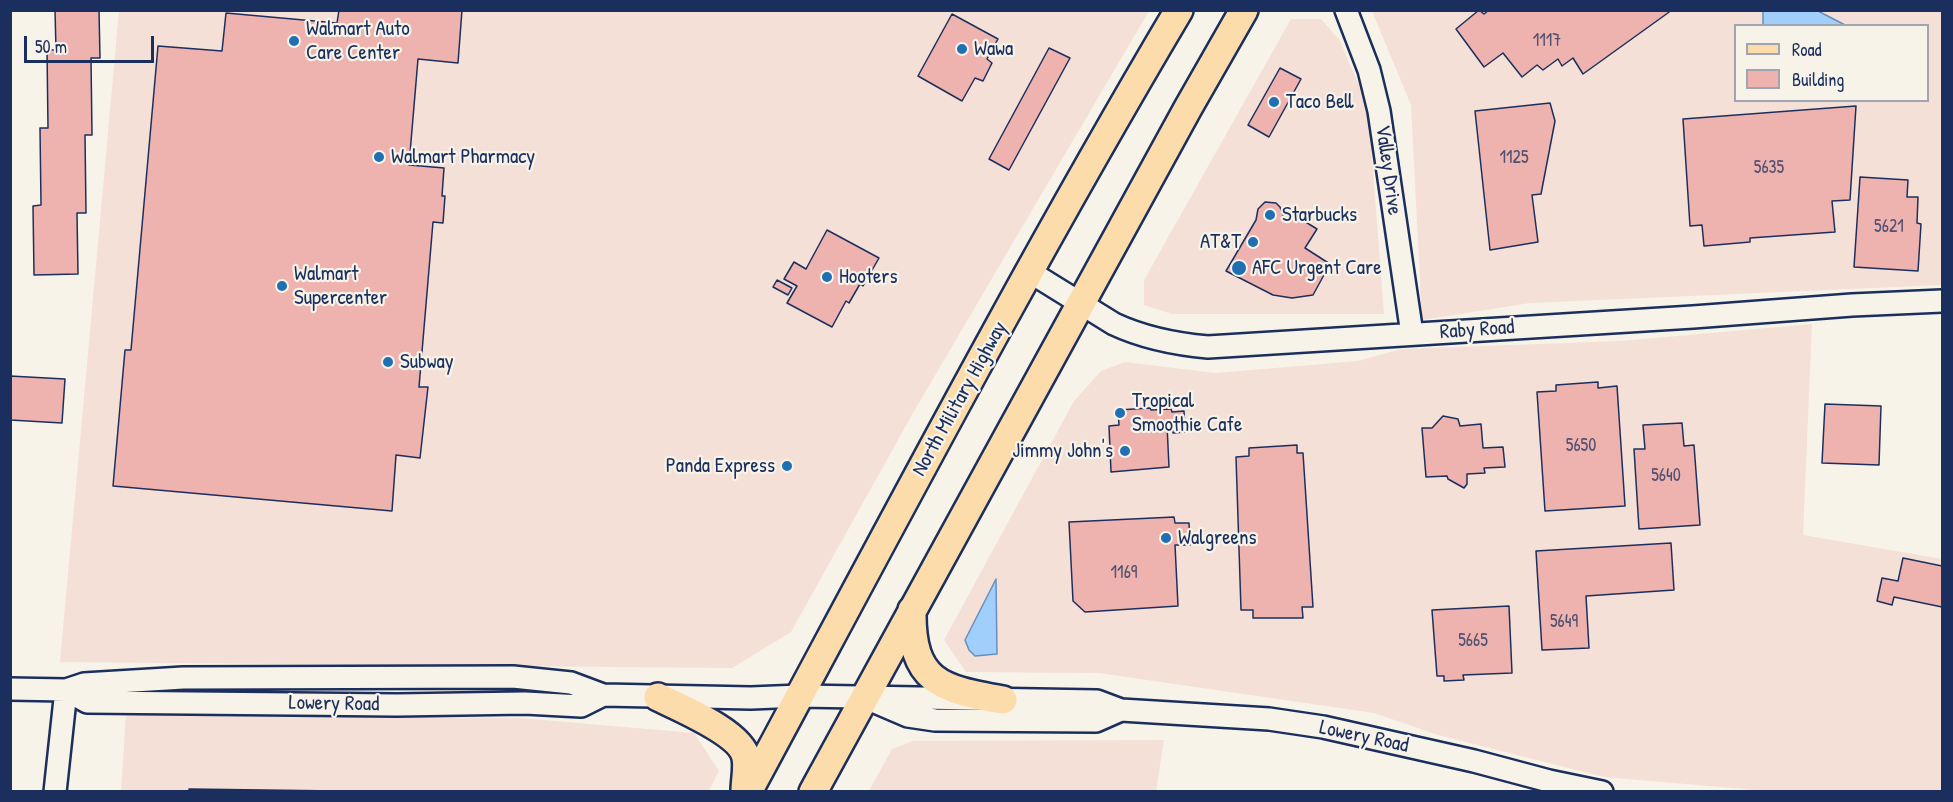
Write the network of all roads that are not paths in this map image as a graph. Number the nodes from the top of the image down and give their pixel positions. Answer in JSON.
{"nodes":[{"id":1,"x":1179,"y":10,"type":"edge"},
{"id":2,"x":1244,"y":10,"type":"edge"},
{"id":3,"x":1346,"y":10,"type":"edge"},
{"id":4,"x":1030,"y":272,"type":"junction"},
{"id":5,"x":1942,"y":301,"type":"edge"},
{"id":6,"x":1081,"y":303,"type":"junction"},
{"id":7,"x":1412,"y":334,"type":"junction"},
{"id":8,"x":912,"y":610,"type":"junction"},
{"id":9,"x":10,"y":689,"type":"edge"},
{"id":10,"x":66,"y":690,"type":"junction"},
{"id":11,"x":800,"y":696,"type":"junction"},
{"id":12,"x":658,"y":697,"type":"junction"},
{"id":13,"x":864,"y":697,"type":"junction"},
{"id":14,"x":1003,"y":700,"type":"junction"},
{"id":15,"x":1121,"y":710,"type":"junction"},
{"id":16,"x":55,"y":792,"type":"edge"},
{"id":17,"x":746,"y":792,"type":"edge"},
{"id":18,"x":813,"y":792,"type":"edge"},
{"id":19,"x":1602,"y":792,"type":"edge"}],
"edges":[{"from":1,"to":4,"type":"main road","name":"North Military Highway"},
{"from":2,"to":6,"type":"main road"},
{"from":3,"to":7,"type":"street","name":"Valley Drive"},
{"from":4,"to":6,"type":"street","name":"Raby Road"},
{"from":4,"to":11,"type":"main road","name":"North Military Highway"},
{"from":5,"to":7,"type":"street","name":"Raby Road"},
{"from":6,"to":7,"type":"street","name":"Raby Road"},
{"from":6,"to":8,"type":"main road"},
{"from":8,"to":13,"type":"main road"},
{"from":8,"to":14,"type":"main road"},
{"from":9,"to":10,"type":"street","name":"Lowery Road"},
{"from":10,"to":12,"type":"street","name":"Lowery Road"},
{"from":10,"to":16,"type":"street"},
{"from":11,"to":12,"type":"street","name":"Lowery Road"},
{"from":11,"to":13,"type":"street","name":"Lowery Road"},
{"from":11,"to":17,"type":"main road","name":"North Military Highway"},
{"from":12,"to":17,"type":"main road"},
{"from":13,"to":14,"type":"street","name":"Lowery Road"},
{"from":13,"to":15,"type":"street","name":"Lowery Road"},
{"from":13,"to":18,"type":"main road"},
{"from":14,"to":15,"type":"street","name":"Lowery Road"},
{"from":15,"to":19,"type":"street","name":"Lowery Road"}]}
